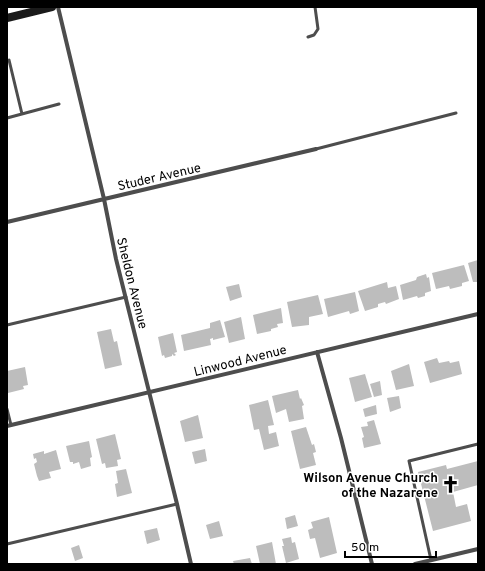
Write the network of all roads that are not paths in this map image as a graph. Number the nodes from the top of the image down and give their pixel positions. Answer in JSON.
{"nodes":[{"id":1,"x":52,"y":7,"type":"edge"},
{"id":2,"x":58,"y":7,"type":"edge"},
{"id":3,"x":315,"y":7,"type":"edge"},
{"id":4,"x":7,"y":18,"type":"edge"},
{"id":5,"x":308,"y":37,"type":"dead end"},
{"id":6,"x":7,"y":61,"type":"edge"},
{"id":7,"x":59,"y":104,"type":"dead end"},
{"id":8,"x":456,"y":113,"type":"dead end"},
{"id":9,"x":22,"y":114,"type":"junction"},
{"id":10,"x":7,"y":118,"type":"edge"},
{"id":11,"x":316,"y":149,"type":"joint"},
{"id":12,"x":104,"y":199,"type":"junction"},
{"id":13,"x":7,"y":222,"type":"edge"},
{"id":14,"x":126,"y":297,"type":"junction"},
{"id":15,"x":478,"y":314,"type":"edge"},
{"id":16,"x":7,"y":325,"type":"edge"},
{"id":17,"x":317,"y":352,"type":"junction"},
{"id":18,"x":149,"y":392,"type":"junction"},
{"id":19,"x":7,"y":409,"type":"edge"},
{"id":20,"x":9,"y":426,"type":"edge"},
{"id":21,"x":478,"y":444,"type":"edge"},
{"id":22,"x":177,"y":504,"type":"junction"},
{"id":23,"x":7,"y":544,"type":"edge"},
{"id":24,"x":478,"y":549,"type":"edge"},
{"id":25,"x":432,"y":560,"type":"junction"},
{"id":26,"x":191,"y":564,"type":"edge"},
{"id":27,"x":372,"y":564,"type":"edge"},
{"id":28,"x":415,"y":564,"type":"edge"}],
"edges":[{"from":1,"to":4,"type":"main road"},
{"from":2,"to":12,"type":"street","name":"Sheldon Avenue"},
{"from":3,"to":5,"type":"lane"},
{"from":6,"to":9,"type":"lane"},
{"from":7,"to":9,"type":"lane"},
{"from":8,"to":11,"type":"lane"},
{"from":9,"to":10,"type":"lane"},
{"from":11,"to":12,"type":"street","name":"Studer Avenue"},
{"from":12,"to":13,"type":"street","name":"Studer Avenue"},
{"from":12,"to":14,"type":"street","name":"Sheldon Avenue"},
{"from":14,"to":16,"type":"lane"},
{"from":14,"to":18,"type":"street","name":"Sheldon Avenue"},
{"from":15,"to":17,"type":"street","name":"Linwood Avenue"},
{"from":17,"to":18,"type":"street","name":"Linwood Avenue"},
{"from":17,"to":27,"type":"street"},
{"from":18,"to":20,"type":"street","name":"Linwood Avenue"},
{"from":18,"to":22,"type":"street","name":"Sheldon Avenue"},
{"from":19,"to":20,"type":"lane"},
{"from":21,"to":25,"type":"lane"},
{"from":22,"to":23,"type":"lane"},
{"from":22,"to":26,"type":"street","name":"Sheldon Avenue"},
{"from":24,"to":25,"type":"street"},
{"from":25,"to":28,"type":"street"}]}
